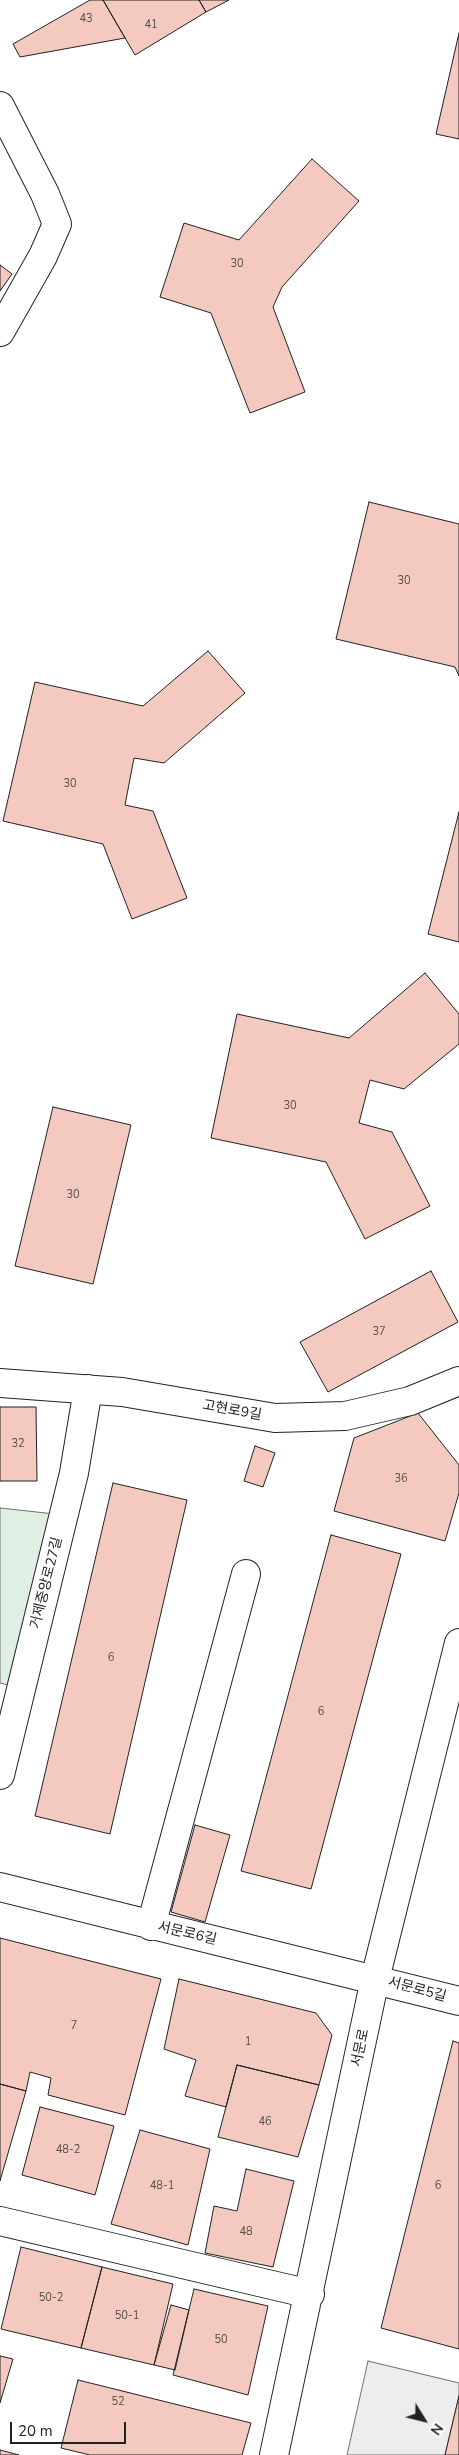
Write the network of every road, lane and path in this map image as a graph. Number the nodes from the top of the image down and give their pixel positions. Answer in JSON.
{"nodes":[{"id":1,"x":3,"y":122,"type":"edge"},
{"id":2,"x":0,"y":332,"type":"edge"},
{"id":3,"x":459,"y":1380,"type":"edge"},
{"id":4,"x":0,"y":1383,"type":"edge"},
{"id":5,"x":88,"y":1389,"type":"junction"},
{"id":6,"x":246,"y":1574,"type":"dead end"},
{"id":7,"x":459,"y":1643,"type":"edge"},
{"id":8,"x":0,"y":1775,"type":"edge"},
{"id":9,"x":0,"y":1887,"type":"edge"},
{"id":10,"x":151,"y":1926,"type":"junction"},
{"id":11,"x":376,"y":1979,"type":"junction"},
{"id":12,"x":459,"y":2001,"type":"edge"},
{"id":13,"x":0,"y":2221,"type":"edge"},
{"id":14,"x":310,"y":2294,"type":"junction"},
{"id":15,"x":274,"y":2455,"type":"edge"}],
"edges":[{"from":1,"to":2,"type":"street"},
{"from":3,"to":5,"type":"street","name":"고현로9길"},
{"from":4,"to":5,"type":"street","name":"고현로9길"},
{"from":5,"to":8,"type":"street","name":"거제중앙로27길"},
{"from":6,"to":10,"type":"street"},
{"from":7,"to":11,"type":"street","name":"서문로"},
{"from":9,"to":10,"type":"street","name":"서문로6길"},
{"from":10,"to":11,"type":"street","name":"서문로6길"},
{"from":11,"to":12,"type":"street","name":"서문로5길"},
{"from":11,"to":14,"type":"street","name":"서문로"},
{"from":13,"to":14,"type":"street"},
{"from":14,"to":15,"type":"street","name":"서문로"}]}
